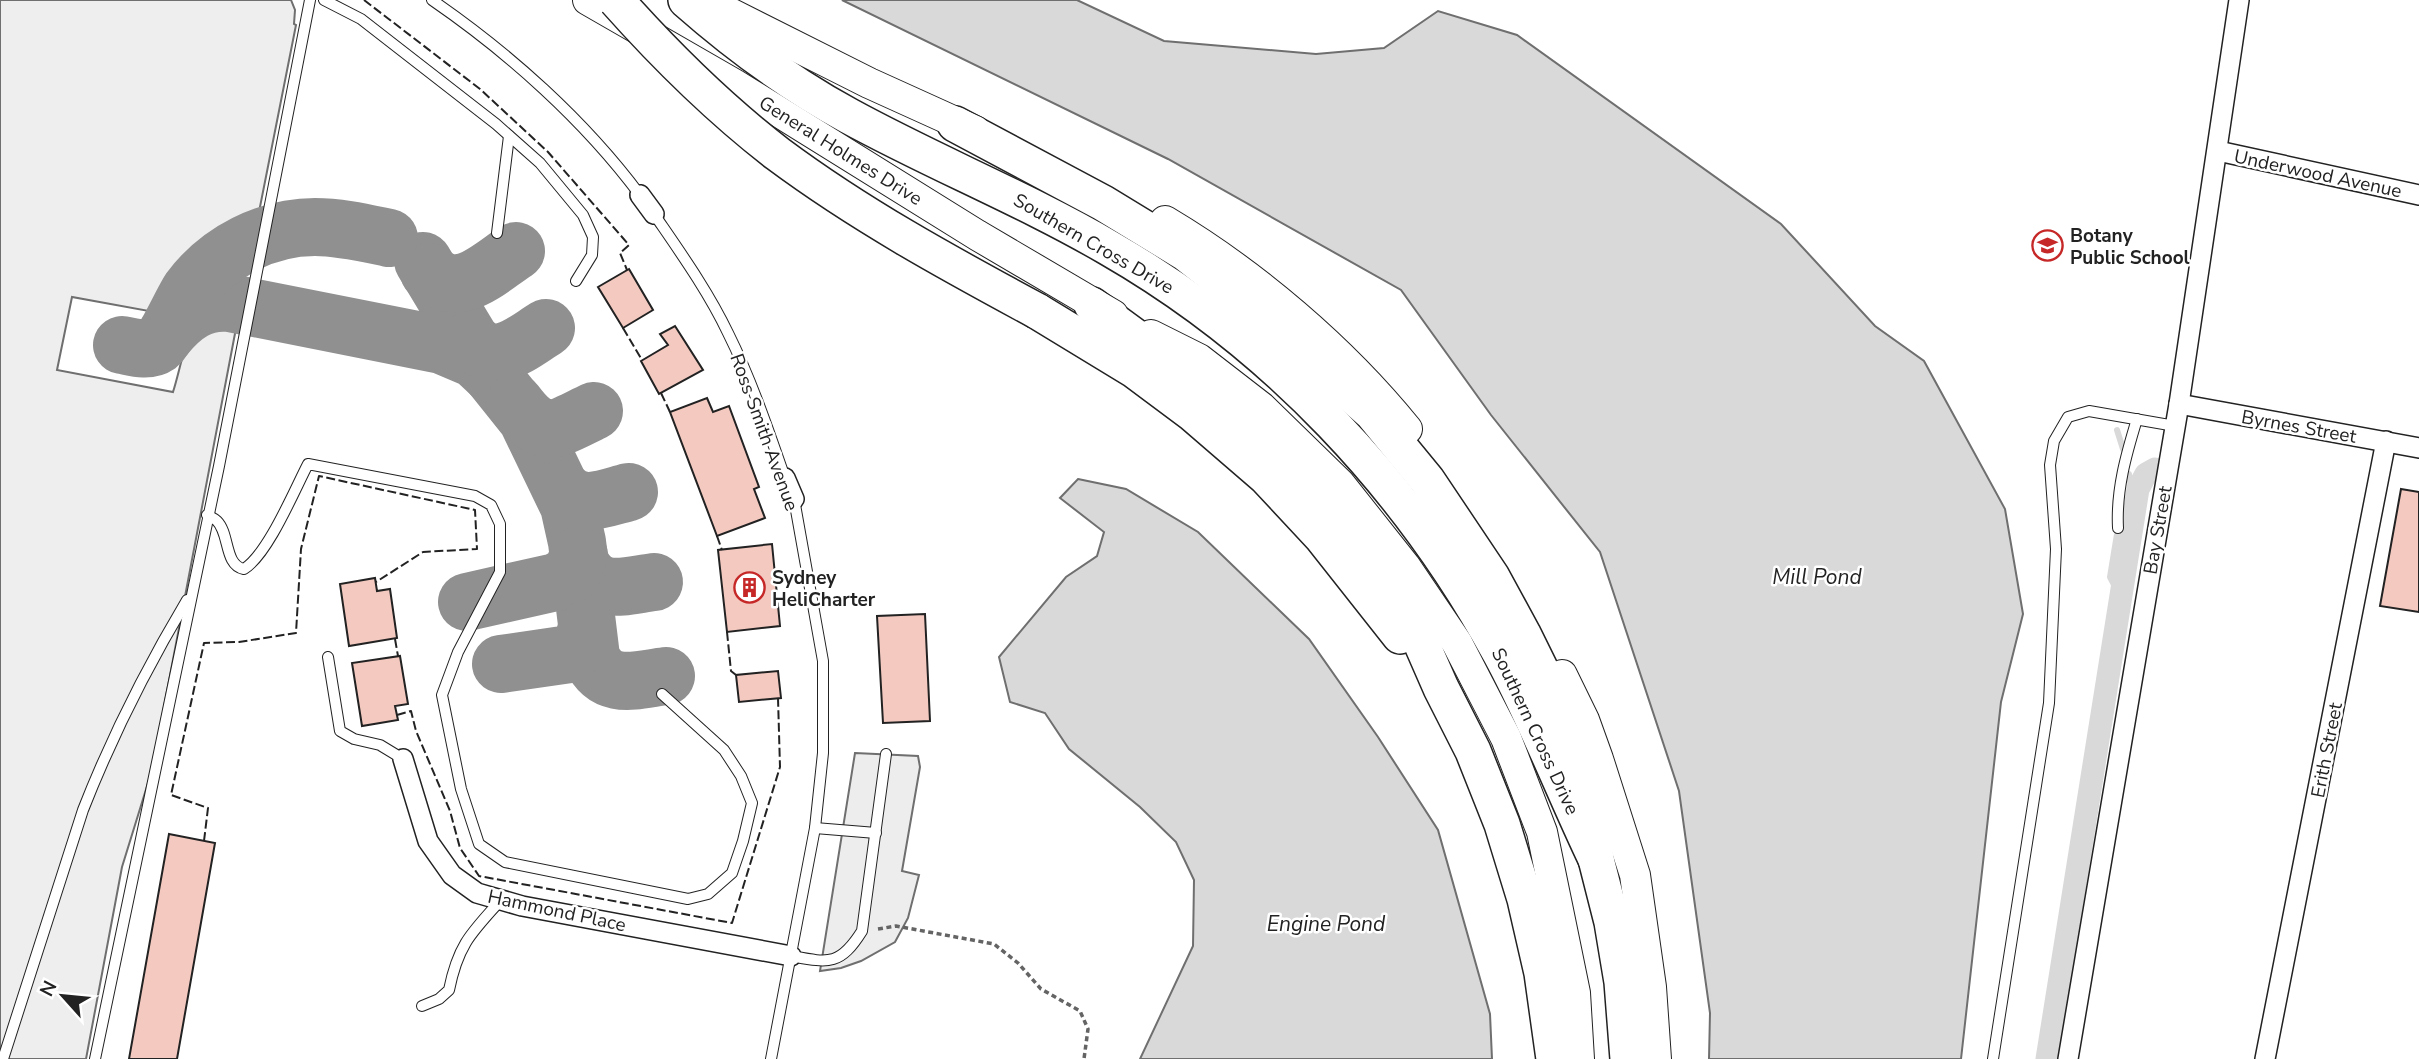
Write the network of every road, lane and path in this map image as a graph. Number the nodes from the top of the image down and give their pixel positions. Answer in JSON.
{"nodes":[{"id":1,"x":310,"y":0,"type":"edge"},
{"id":2,"x":324,"y":0,"type":"edge"},
{"id":3,"x":432,"y":0,"type":"edge"},
{"id":4,"x":588,"y":0,"type":"edge"},
{"id":5,"x":617,"y":0,"type":"edge"},
{"id":6,"x":686,"y":0,"type":"edge"},
{"id":7,"x":704,"y":0,"type":"edge"},
{"id":8,"x":2239,"y":0,"type":"edge"},
{"id":9,"x":955,"y":124,"type":"junction"},
{"id":10,"x":509,"y":136,"type":"junction"},
{"id":11,"x":2218,"y":151,"type":"junction"},
{"id":12,"x":640,"y":195,"type":"joint"},
{"id":13,"x":2419,"y":195,"type":"edge"},
{"id":14,"x":654,"y":214,"type":"joint"},
{"id":15,"x":497,"y":233,"type":"dead end"},
{"id":16,"x":576,"y":281,"type":"dead end"},
{"id":17,"x":1092,"y":305,"type":"junction"},
{"id":18,"x":2179,"y":404,"type":"junction"},
{"id":19,"x":2137,"y":419,"type":"junction"},
{"id":20,"x":2175,"y":425,"type":"junction"},
{"id":21,"x":2386,"y":441,"type":"junction"},
{"id":22,"x":2419,"y":448,"type":"edge"},
{"id":23,"x":785,"y":478,"type":"joint"},
{"id":24,"x":794,"y":499,"type":"joint"},
{"id":25,"x":207,"y":515,"type":"junction"},
{"id":26,"x":2118,"y":528,"type":"dead end"},
{"id":27,"x":191,"y":593,"type":"junction"},
{"id":28,"x":328,"y":657,"type":"dead end"},
{"id":29,"x":1441,"y":688,"type":"junction"},
{"id":30,"x":662,"y":694,"type":"dead end"},
{"id":31,"x":886,"y":754,"type":"dead end"},
{"id":32,"x":403,"y":760,"type":"joint"},
{"id":33,"x":815,"y":828,"type":"junction"},
{"id":34,"x":876,"y":833,"type":"junction"},
{"id":35,"x":1596,"y":859,"type":"junction"},
{"id":36,"x":500,"y":900,"type":"junction"},
{"id":37,"x":862,"y":931,"type":"junction"},
{"id":38,"x":791,"y":956,"type":"junction"},
{"id":39,"x":422,"y":1006,"type":"dead end"},
{"id":40,"x":3,"y":1059,"type":"edge"},
{"id":41,"x":95,"y":1059,"type":"edge"},
{"id":42,"x":771,"y":1059,"type":"edge"},
{"id":43,"x":1084,"y":1059,"type":"edge"},
{"id":44,"x":1554,"y":1059,"type":"edge"},
{"id":45,"x":1579,"y":1059,"type":"edge"},
{"id":46,"x":1628,"y":1059,"type":"edge"},
{"id":47,"x":1656,"y":1059,"type":"edge"},
{"id":48,"x":1993,"y":1059,"type":"edge"},
{"id":49,"x":2068,"y":1059,"type":"edge"},
{"id":50,"x":2265,"y":1059,"type":"edge"}],
"edges":[{"from":1,"to":25,"type":"lane"},
{"from":2,"to":10,"type":"lane"},
{"from":3,"to":12,"type":"lane","name":"Ross Smith Avenue"},
{"from":4,"to":17,"type":"main road","name":"General Holmes Drive"},
{"from":5,"to":29,"type":"highway","bridge":true},
{"from":6,"to":35,"type":"highway","name":"Southern Cross Drive"},
{"from":7,"to":9,"type":"main road"},
{"from":8,"to":11,"type":"street","name":"Bay Street"},
{"from":9,"to":35,"type":"highway"},
{"from":9,"to":47,"type":"main road"},
{"from":10,"to":15,"type":"lane"},
{"from":10,"to":16,"type":"lane"},
{"from":11,"to":13,"type":"street","name":"Underwood Avenue"},
{"from":11,"to":18,"type":"street","name":"Bay Street"},
{"from":12,"to":14,"type":"street","name":"Ross Smith Avenue"},
{"from":14,"to":23,"type":"lane","name":"Ross Smith Avenue"},
{"from":17,"to":29,"type":"highway"},
{"from":17,"to":45,"type":"main road","name":"General Holmes Drive"},
{"from":18,"to":20,"type":"street","name":"Bay Street"},
{"from":18,"to":21,"type":"street","name":"Byrnes Street"},
{"from":19,"to":20,"type":"lane"},
{"from":19,"to":26,"type":"lane"},
{"from":19,"to":48,"type":"lane"},
{"from":20,"to":49,"type":"street","name":"Bay Street"},
{"from":21,"to":22,"type":"street","name":"Byrnes Street"},
{"from":21,"to":50,"type":"street","name":"Erith Street"},
{"from":23,"to":24,"type":"street","name":"Ross Smith Avenue"},
{"from":24,"to":33,"type":"lane","name":"Ross Smith Avenue"},
{"from":25,"to":27,"type":"lane"},
{"from":25,"to":30,"type":"lane"},
{"from":27,"to":40,"type":"lane"},
{"from":27,"to":41,"type":"lane"},
{"from":28,"to":32,"type":"lane"},
{"from":29,"to":44,"type":"highway"},
{"from":31,"to":34,"type":"lane"},
{"from":32,"to":36,"type":"street","name":"Hammond Place"},
{"from":33,"to":34,"type":"lane"},
{"from":33,"to":38,"type":"lane","name":"Ross Smith Avenue"},
{"from":34,"to":37,"type":"lane"},
{"from":35,"to":46,"type":"highway"},
{"from":36,"to":38,"type":"street","name":"Hammond Place"},
{"from":36,"to":39,"type":"lane"},
{"from":37,"to":38,"type":"lane"},
{"from":37,"to":43,"type":"path"},
{"from":38,"to":42,"type":"lane","name":"Ross Smith Avenue"}]}
